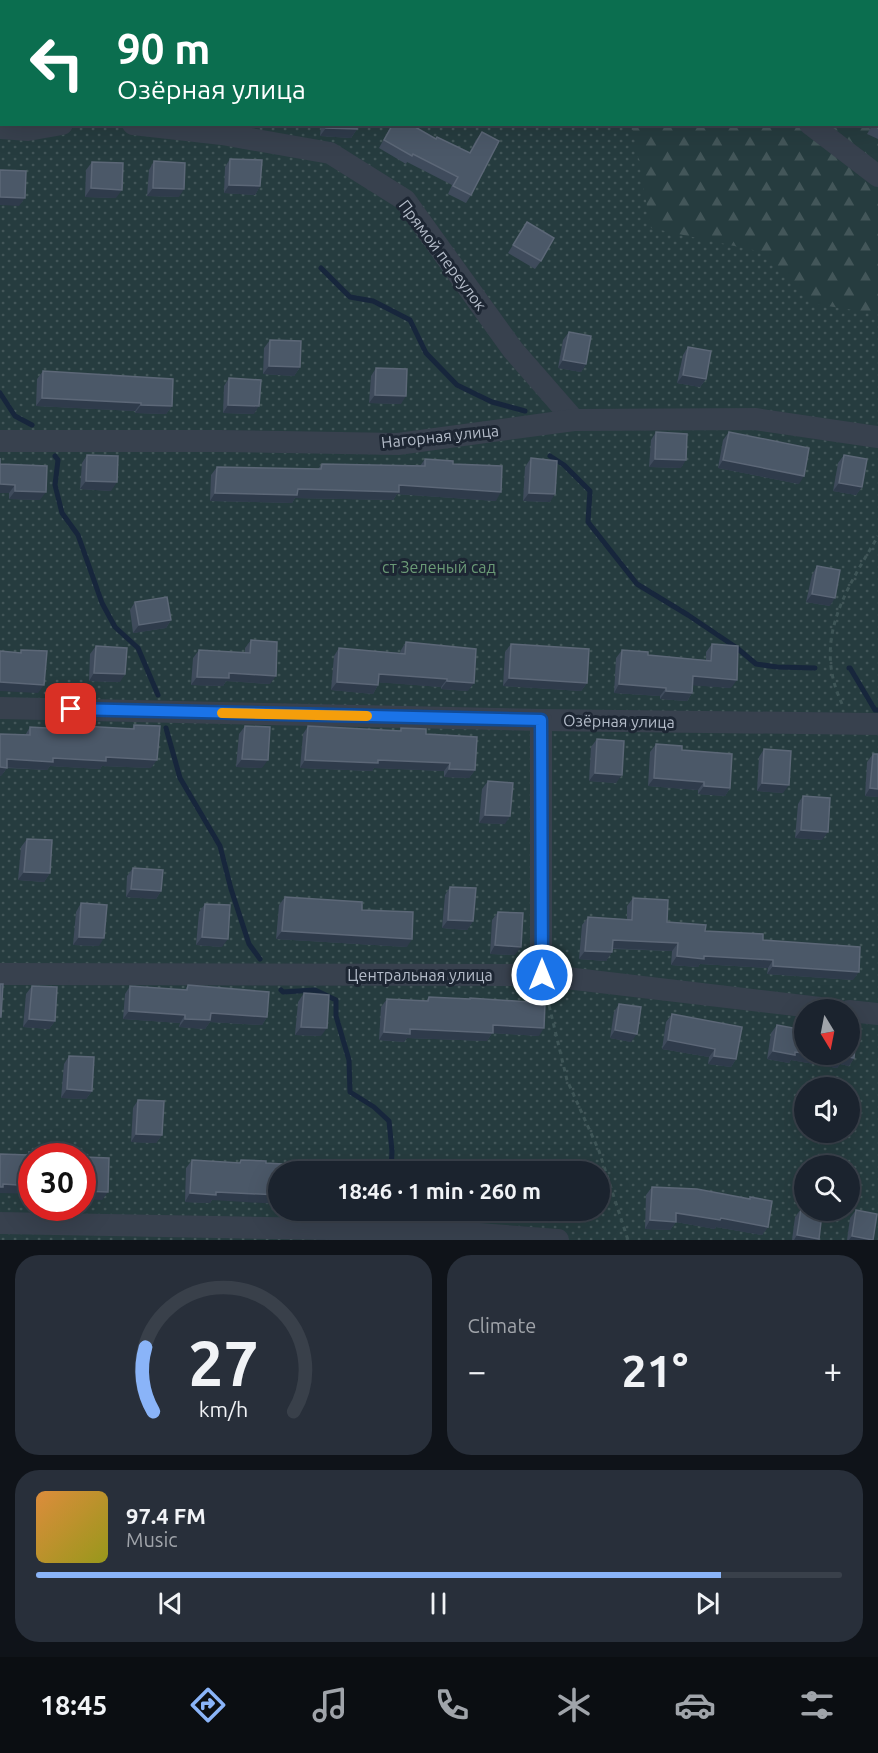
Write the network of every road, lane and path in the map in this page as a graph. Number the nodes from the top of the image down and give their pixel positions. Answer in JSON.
{"nodes":[{"id":1,"x":51,"y":126,"type":"edge"},
{"id":2,"x":151,"y":126,"type":"edge"},
{"id":3,"x":813,"y":126,"type":"edge"},
{"id":4,"x":0,"y":129,"type":"edge"},
{"id":5,"x":878,"y":176,"type":"edge"},
{"id":6,"x":574,"y":420,"type":"junction"},
{"id":7,"x":878,"y":437,"type":"edge"},
{"id":8,"x":0,"y":441,"type":"edge"},
{"id":9,"x":878,"y":536,"type":"edge"},
{"id":10,"x":0,"y":708,"type":"edge"},
{"id":11,"x":541,"y":720,"type":"junction"},
{"id":12,"x":848,"y":723,"type":"junction"},
{"id":13,"x":878,"y":724,"type":"edge"},
{"id":14,"x":0,"y":974,"type":"edge"},
{"id":15,"x":542,"y":975,"type":"junction"},
{"id":16,"x":794,"y":1005,"type":"edge"},
{"id":17,"x":860,"y":1012,"type":"edge"},
{"id":18,"x":878,"y":1014,"type":"edge"},
{"id":19,"x":0,"y":1223,"type":"edge"},
{"id":20,"x":377,"y":1235,"type":"edge"},
{"id":21,"x":558,"y":1240,"type":"edge"},
{"id":22,"x":628,"y":1240,"type":"edge"}],
"edges":[{"from":1,"to":4,"type":"street"},
{"from":2,"to":6,"type":"street","name":"Прямой переулок"},
{"from":3,"to":5,"type":"street"},
{"from":6,"to":7,"type":"street","name":"Нагорная улица"},
{"from":6,"to":8,"type":"street","name":"Нагорная улица"},
{"from":9,"to":12,"type":"path"},
{"from":10,"to":11,"type":"street","name":"Озёрная улица"},
{"from":11,"to":12,"type":"street","name":"Озёрная улица"},
{"from":11,"to":15,"type":"street"},
{"from":12,"to":13,"type":"street","name":"Озёрная улица"},
{"from":14,"to":15,"type":"street","name":"Центральная улица"},
{"from":15,"to":16,"type":"street","name":"Центральная улица"},
{"from":15,"to":22,"type":"path"},
{"from":17,"to":18,"type":"street"},
{"from":19,"to":20,"type":"street"},
{"from":20,"to":21,"type":"street"}]}
